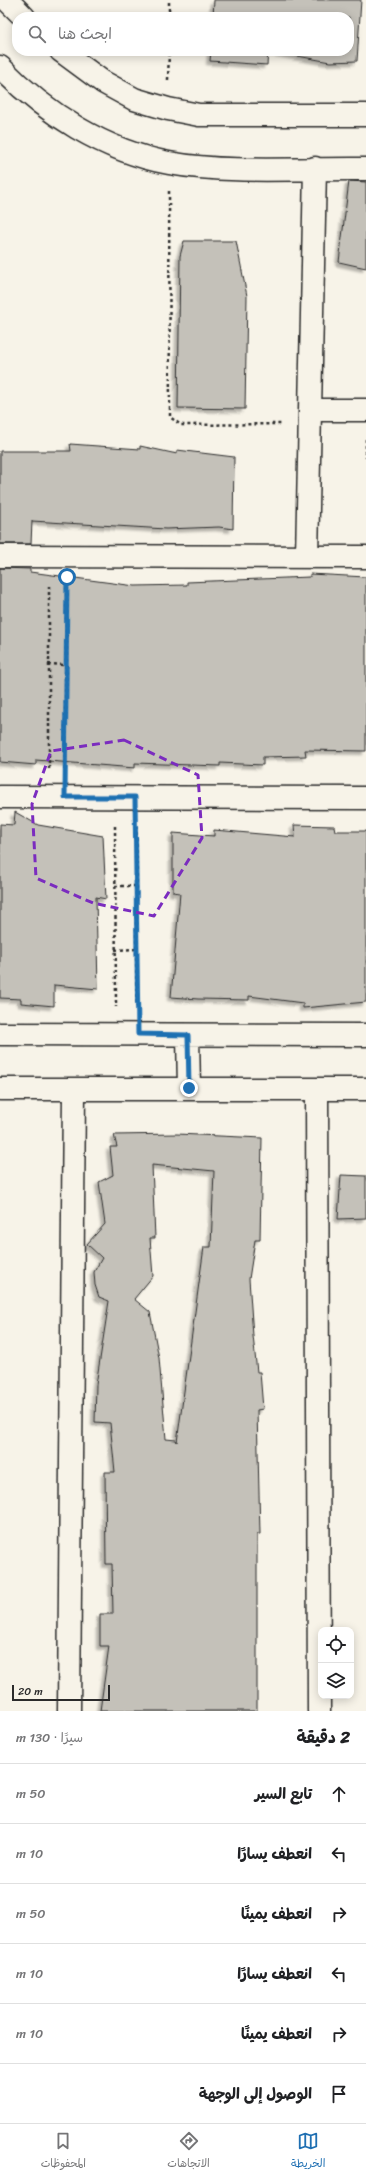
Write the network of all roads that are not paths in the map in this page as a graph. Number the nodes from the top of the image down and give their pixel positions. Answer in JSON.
{"nodes":[{"id":1,"x":7,"y":0,"type":"edge"},
{"id":2,"x":19,"y":12,"type":"edge"},
{"id":3,"x":68,"y":56,"type":"edge"},
{"id":4,"x":0,"y":67,"type":"edge"},
{"id":5,"x":366,"y":115,"type":"edge"},
{"id":6,"x":315,"y":168,"type":"junction"},
{"id":7,"x":366,"y":169,"type":"edge"},
{"id":8,"x":366,"y":410,"type":"edge"},
{"id":9,"x":311,"y":417,"type":"junction"},
{"id":10,"x":0,"y":556,"type":"edge"},
{"id":11,"x":307,"y":557,"type":"junction"},
{"id":12,"x":366,"y":557,"type":"edge"},
{"id":13,"x":0,"y":797,"type":"edge"},
{"id":14,"x":366,"y":798,"type":"edge"},
{"id":15,"x":0,"y":1034,"type":"edge"},
{"id":16,"x":188,"y":1035,"type":"junction"},
{"id":17,"x":366,"y":1035,"type":"edge"},
{"id":18,"x":189,"y":1088,"type":"junction"},
{"id":19,"x":0,"y":1089,"type":"edge"},
{"id":20,"x":74,"y":1089,"type":"junction"},
{"id":21,"x":317,"y":1089,"type":"junction"},
{"id":22,"x":366,"y":1089,"type":"edge"},
{"id":23,"x":69,"y":1711,"type":"edge"},
{"id":24,"x":319,"y":1711,"type":"edge"}],
"edges":[{"from":1,"to":2,"type":"street"},
{"from":3,"to":5,"type":"street"},
{"from":4,"to":6,"type":"street"},
{"from":6,"to":7,"type":"street"},
{"from":6,"to":9,"type":"street"},
{"from":8,"to":9,"type":"street"},
{"from":9,"to":11,"type":"street"},
{"from":10,"to":11,"type":"street"},
{"from":11,"to":12,"type":"street"},
{"from":13,"to":14,"type":"street"},
{"from":15,"to":16,"type":"street"},
{"from":16,"to":17,"type":"street"},
{"from":16,"to":18,"type":"street"},
{"from":18,"to":20,"type":"street"},
{"from":18,"to":21,"type":"street"},
{"from":19,"to":20,"type":"street"},
{"from":20,"to":23,"type":"street"},
{"from":21,"to":22,"type":"street"},
{"from":21,"to":24,"type":"street"}]}
